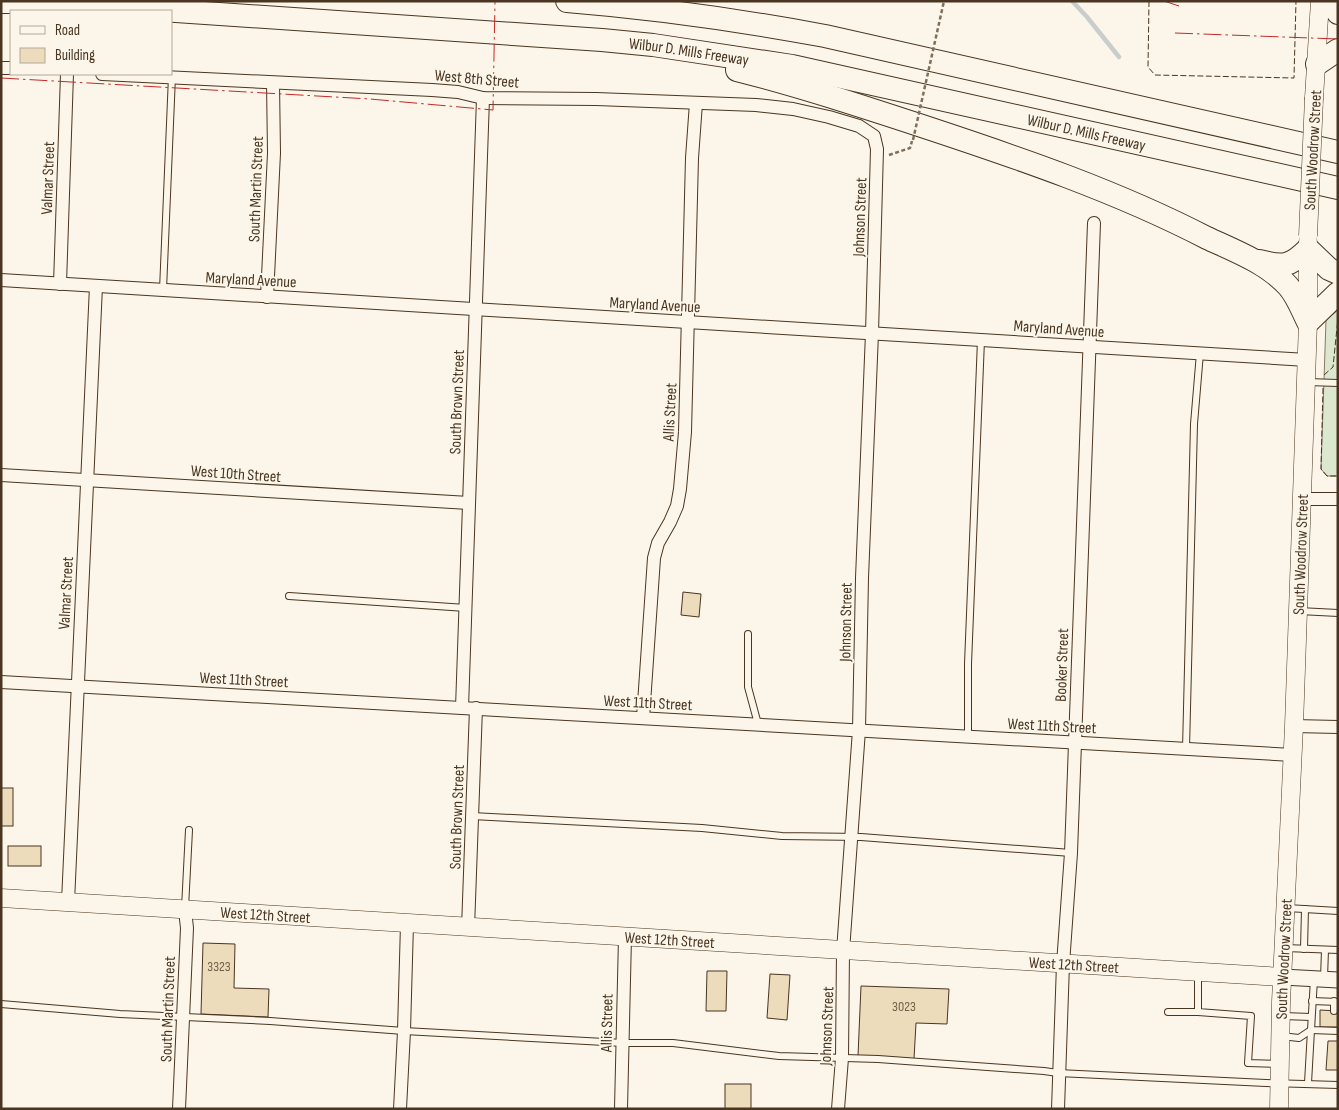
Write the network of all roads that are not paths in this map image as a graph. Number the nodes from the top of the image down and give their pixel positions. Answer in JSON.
{"nodes":[{"id":1,"x":567,"y":1,"type":"edge"},
{"id":2,"x":1320,"y":1,"type":"edge"},
{"id":3,"x":1330,"y":1,"type":"edge"},
{"id":4,"x":1,"y":2,"type":"edge"},
{"id":5,"x":36,"y":2,"type":"edge"},
{"id":6,"x":155,"y":10,"type":"edge"},
{"id":7,"x":172,"y":11,"type":"edge"},
{"id":8,"x":1338,"y":13,"type":"edge"},
{"id":9,"x":602,"y":40,"type":"junction"},
{"id":10,"x":1338,"y":50,"type":"edge"},
{"id":11,"x":1317,"y":64,"type":"junction"},
{"id":12,"x":67,"y":75,"type":"edge"},
{"id":13,"x":137,"y":75,"type":"edge"},
{"id":14,"x":172,"y":76,"type":"junction"},
{"id":15,"x":273,"y":83,"type":"junction"},
{"id":16,"x":483,"y":98,"type":"junction"},
{"id":17,"x":696,"y":103,"type":"junction"},
{"id":18,"x":874,"y":136,"type":"joint"},
{"id":19,"x":1338,"y":152,"type":"edge"},
{"id":20,"x":1338,"y":188,"type":"edge"},
{"id":21,"x":1094,"y":223,"type":"dead end"},
{"id":22,"x":1308,"y":243,"type":"junction"},
{"id":23,"x":1254,"y":260,"type":"junction"},
{"id":24,"x":1338,"y":273,"type":"edge"},
{"id":25,"x":1,"y":280,"type":"edge"},
{"id":26,"x":60,"y":284,"type":"junction"},
{"id":27,"x":96,"y":286,"type":"junction"},
{"id":28,"x":163,"y":290,"type":"junction"},
{"id":29,"x":1338,"y":294,"type":"edge"},
{"id":30,"x":267,"y":297,"type":"junction"},
{"id":31,"x":476,"y":309,"type":"junction"},
{"id":32,"x":688,"y":322,"type":"junction"},
{"id":33,"x":1308,"y":322,"type":"junction"},
{"id":34,"x":872,"y":333,"type":"junction"},
{"id":35,"x":981,"y":340,"type":"junction"},
{"id":36,"x":1089,"y":347,"type":"junction"},
{"id":37,"x":1200,"y":353,"type":"junction"},
{"id":38,"x":1306,"y":360,"type":"junction"},
{"id":39,"x":1305,"y":382,"type":"junction"},
{"id":40,"x":1338,"y":383,"type":"edge"},
{"id":41,"x":1,"y":475,"type":"edge"},
{"id":42,"x":87,"y":480,"type":"junction"},
{"id":43,"x":1302,"y":499,"type":"junction"},
{"id":44,"x":1338,"y":499,"type":"edge"},
{"id":45,"x":469,"y":504,"type":"junction"},
{"id":46,"x":289,"y":596,"type":"dead end"},
{"id":47,"x":466,"y":608,"type":"junction"},
{"id":48,"x":1298,"y":611,"type":"junction"},
{"id":49,"x":1338,"y":613,"type":"edge"},
{"id":50,"x":748,"y":634,"type":"dead end"},
{"id":51,"x":1,"y":682,"type":"edge"},
{"id":52,"x":78,"y":686,"type":"junction"},
{"id":53,"x":462,"y":708,"type":"junction"},
{"id":54,"x":476,"y":708,"type":"junction"},
{"id":55,"x":643,"y":718,"type":"junction"},
{"id":56,"x":758,"y":724,"type":"junction"},
{"id":57,"x":1294,"y":726,"type":"junction"},
{"id":58,"x":1338,"y":727,"type":"edge"},
{"id":59,"x":859,"y":730,"type":"junction"},
{"id":60,"x":968,"y":736,"type":"junction"},
{"id":61,"x":1075,"y":742,"type":"junction"},
{"id":62,"x":1186,"y":749,"type":"junction"},
{"id":63,"x":1293,"y":755,"type":"junction"},
{"id":64,"x":472,"y":816,"type":"junction"},
{"id":65,"x":189,"y":830,"type":"dead end"},
{"id":66,"x":852,"y":837,"type":"junction"},
{"id":67,"x":1071,"y":853,"type":"junction"},
{"id":68,"x":1,"y":898,"type":"edge"},
{"id":69,"x":68,"y":902,"type":"junction"},
{"id":70,"x":1286,"y":908,"type":"junction"},
{"id":71,"x":1305,"y":909,"type":"junction"},
{"id":72,"x":185,"y":910,"type":"junction"},
{"id":73,"x":1338,"y":911,"type":"edge"},
{"id":74,"x":407,"y":924,"type":"junction"},
{"id":75,"x":468,"y":928,"type":"junction"},
{"id":76,"x":625,"y":937,"type":"junction"},
{"id":77,"x":1284,"y":948,"type":"junction"},
{"id":78,"x":1304,"y":949,"type":"junction"},
{"id":79,"x":1325,"y":950,"type":"junction"},
{"id":80,"x":1338,"y":950,"type":"edge"},
{"id":81,"x":843,"y":951,"type":"junction"},
{"id":82,"x":1063,"y":964,"type":"junction"},
{"id":83,"x":1198,"y":972,"type":"junction"},
{"id":84,"x":1282,"y":977,"type":"junction"},
{"id":85,"x":1325,"y":979,"type":"edge"},
{"id":86,"x":1312,"y":1001,"type":"junction"},
{"id":87,"x":1336,"y":1002,"type":"edge"},
{"id":88,"x":1,"y":1004,"type":"edge"},
{"id":89,"x":1334,"y":1011,"type":"dead end"},
{"id":90,"x":1168,"y":1012,"type":"dead end"},
{"id":91,"x":1198,"y":1012,"type":"junction"},
{"id":92,"x":1280,"y":1016,"type":"junction"},
{"id":93,"x":184,"y":1017,"type":"junction"},
{"id":94,"x":1311,"y":1017,"type":"junction"},
{"id":95,"x":1335,"y":1029,"type":"edge"},
{"id":96,"x":1310,"y":1030,"type":"junction"},
{"id":97,"x":404,"y":1031,"type":"junction"},
{"id":98,"x":1280,"y":1036,"type":"junction"},
{"id":99,"x":623,"y":1044,"type":"junction"},
{"id":100,"x":842,"y":1058,"type":"junction"},
{"id":101,"x":1280,"y":1064,"type":"junction"},
{"id":102,"x":1058,"y":1073,"type":"junction"},
{"id":103,"x":1279,"y":1083,"type":"junction"},
{"id":104,"x":1308,"y":1083,"type":"junction"},
{"id":105,"x":1338,"y":1084,"type":"edge"},
{"id":106,"x":179,"y":1109,"type":"edge"},
{"id":107,"x":400,"y":1109,"type":"edge"},
{"id":108,"x":621,"y":1109,"type":"edge"},
{"id":109,"x":838,"y":1109,"type":"edge"},
{"id":110,"x":1058,"y":1109,"type":"edge"},
{"id":111,"x":1279,"y":1109,"type":"edge"}],
"edges":[{"from":1,"to":19,"type":"highway"},
{"from":2,"to":11,"type":"main road","name":"South Woodrow Street"},
{"from":3,"to":8,"type":"highway"},
{"from":4,"to":5,"type":"highway","name":"Wilbur D. Mills Freeway"},
{"from":5,"to":6,"type":"highway","name":"Wilbur D. Mills Freeway"},
{"from":7,"to":9,"type":"highway","name":"Wilbur D. Mills Freeway"},
{"from":9,"to":20,"type":"highway","name":"Wilbur D. Mills Freeway"},
{"from":9,"to":23,"type":"highway"},
{"from":10,"to":11,"type":"highway"},
{"from":11,"to":22,"type":"main road","name":"South Woodrow Street","bridge":true},
{"from":12,"to":26,"type":"street","name":"Valmar Street"},
{"from":13,"to":14,"type":"street","name":"West 8th Street"},
{"from":14,"to":15,"type":"street","name":"West 8th Street"},
{"from":14,"to":28,"type":"lane"},
{"from":15,"to":16,"type":"street","name":"West 8th Street"},
{"from":15,"to":30,"type":"street","name":"South Martin Street"},
{"from":16,"to":17,"type":"street","name":"West 8th Street"},
{"from":16,"to":31,"type":"street","name":"South Brown Street"},
{"from":17,"to":18,"type":"street","name":"West 8th Street"},
{"from":17,"to":32,"type":"street","name":"Allis Street"},
{"from":18,"to":34,"type":"street","name":"Johnson Street"},
{"from":21,"to":36,"type":"street","name":"Booker Street"},
{"from":22,"to":23,"type":"highway"},
{"from":22,"to":24,"type":"highway"},
{"from":22,"to":33,"type":"main road","name":"South Woodrow Street"},
{"from":23,"to":33,"type":"highway"},
{"from":25,"to":26,"type":"street","name":"Maryland Avenue"},
{"from":26,"to":27,"type":"street","name":"Maryland Avenue"},
{"from":27,"to":28,"type":"street","name":"Maryland Avenue"},
{"from":27,"to":42,"type":"street","name":"Valmar Street"},
{"from":28,"to":30,"type":"street","name":"Maryland Avenue"},
{"from":29,"to":33,"type":"highway"},
{"from":30,"to":31,"type":"street","name":"Maryland Avenue"},
{"from":31,"to":32,"type":"street","name":"Maryland Avenue"},
{"from":31,"to":45,"type":"street","name":"South Brown Street"},
{"from":32,"to":34,"type":"street","name":"Maryland Avenue"},
{"from":32,"to":55,"type":"street","name":"Allis Street"},
{"from":33,"to":38,"type":"main road","name":"South Woodrow Street"},
{"from":34,"to":35,"type":"street","name":"Maryland Avenue"},
{"from":34,"to":59,"type":"street","name":"Johnson Street"},
{"from":35,"to":36,"type":"street","name":"Maryland Avenue"},
{"from":35,"to":60,"type":"lane"},
{"from":36,"to":37,"type":"street","name":"Maryland Avenue"},
{"from":36,"to":61,"type":"street","name":"Booker Street"},
{"from":37,"to":38,"type":"street","name":"Maryland Avenue"},
{"from":37,"to":62,"type":"lane"},
{"from":38,"to":39,"type":"main road","name":"South Woodrow Street"},
{"from":39,"to":40,"type":"lane"},
{"from":39,"to":43,"type":"main road","name":"South Woodrow Street"},
{"from":41,"to":42,"type":"street","name":"West 10th Street"},
{"from":42,"to":45,"type":"street","name":"West 10th Street"},
{"from":42,"to":52,"type":"street","name":"Valmar Street"},
{"from":43,"to":44,"type":"street"},
{"from":43,"to":48,"type":"main road","name":"South Woodrow Street"},
{"from":45,"to":47,"type":"street","name":"South Brown Street"},
{"from":46,"to":47,"type":"lane"},
{"from":47,"to":53,"type":"street","name":"South Brown Street"},
{"from":48,"to":49,"type":"lane"},
{"from":48,"to":57,"type":"main road","name":"South Woodrow Street"},
{"from":50,"to":56,"type":"lane"},
{"from":51,"to":52,"type":"street","name":"West 11th Street"},
{"from":52,"to":53,"type":"street","name":"West 11th Street"},
{"from":52,"to":69,"type":"street","name":"Valmar Street"},
{"from":53,"to":54,"type":"street","name":"West 11th Street"},
{"from":54,"to":55,"type":"street","name":"West 11th Street"},
{"from":54,"to":64,"type":"street","name":"South Brown Street"},
{"from":55,"to":56,"type":"street","name":"West 11th Street"},
{"from":56,"to":59,"type":"street","name":"West 11th Street"},
{"from":57,"to":58,"type":"street"},
{"from":57,"to":63,"type":"main road","name":"South Woodrow Street"},
{"from":59,"to":60,"type":"street","name":"West 11th Street"},
{"from":59,"to":66,"type":"street","name":"Johnson Street"},
{"from":60,"to":61,"type":"street","name":"West 11th Street"},
{"from":61,"to":62,"type":"street","name":"West 11th Street"},
{"from":61,"to":67,"type":"street","name":"Booker Street"},
{"from":62,"to":63,"type":"street","name":"West 11th Street"},
{"from":63,"to":70,"type":"main road","name":"South Woodrow Street"},
{"from":64,"to":66,"type":"lane"},
{"from":64,"to":75,"type":"street","name":"South Brown Street"},
{"from":65,"to":72,"type":"lane"},
{"from":66,"to":67,"type":"lane"},
{"from":66,"to":81,"type":"street","name":"Johnson Street"},
{"from":67,"to":82,"type":"street","name":"Booker Street"},
{"from":68,"to":69,"type":"main road","name":"West 12th Street"},
{"from":69,"to":72,"type":"main road","name":"West 12th Street"},
{"from":70,"to":71,"type":"lane"},
{"from":70,"to":77,"type":"main road","name":"South Woodrow Street"},
{"from":71,"to":73,"type":"lane"},
{"from":71,"to":78,"type":"lane"},
{"from":72,"to":74,"type":"main road","name":"West 12th Street"},
{"from":72,"to":93,"type":"street","name":"South Martin Street"},
{"from":74,"to":75,"type":"main road","name":"West 12th Street"},
{"from":74,"to":97,"type":"street"},
{"from":75,"to":76,"type":"main road","name":"West 12th Street"},
{"from":76,"to":81,"type":"main road","name":"West 12th Street"},
{"from":76,"to":99,"type":"street","name":"Allis Street"},
{"from":77,"to":78,"type":"lane"},
{"from":77,"to":84,"type":"main road","name":"South Woodrow Street"},
{"from":78,"to":79,"type":"lane"},
{"from":79,"to":80,"type":"lane"},
{"from":79,"to":85,"type":"lane"},
{"from":81,"to":82,"type":"main road","name":"West 12th Street"},
{"from":81,"to":100,"type":"street","name":"Johnson Street"},
{"from":82,"to":83,"type":"main road","name":"West 12th Street"},
{"from":82,"to":102,"type":"street","name":"Booker Street"},
{"from":83,"to":84,"type":"main road","name":"West 12th Street"},
{"from":83,"to":91,"type":"lane"},
{"from":84,"to":85,"type":"street","name":"West 12th Street"},
{"from":84,"to":92,"type":"main road","name":"South Woodrow Street"},
{"from":85,"to":86,"type":"lane"},
{"from":86,"to":87,"type":"lane"},
{"from":86,"to":94,"type":"lane"},
{"from":87,"to":89,"type":"lane"},
{"from":88,"to":93,"type":"lane"},
{"from":90,"to":91,"type":"lane"},
{"from":91,"to":101,"type":"lane"},
{"from":92,"to":94,"type":"lane"},
{"from":92,"to":98,"type":"main road","name":"South Woodrow Street"},
{"from":93,"to":97,"type":"lane"},
{"from":93,"to":106,"type":"street","name":"South Martin Street"},
{"from":94,"to":96,"type":"lane"},
{"from":95,"to":96,"type":"lane"},
{"from":96,"to":98,"type":"lane"},
{"from":96,"to":104,"type":"lane"},
{"from":97,"to":99,"type":"lane"},
{"from":97,"to":107,"type":"street"},
{"from":98,"to":101,"type":"main road","name":"South Woodrow Street"},
{"from":99,"to":100,"type":"lane"},
{"from":99,"to":108,"type":"street","name":"Allis Street"},
{"from":100,"to":102,"type":"lane"},
{"from":100,"to":109,"type":"street","name":"Johnson Street"},
{"from":101,"to":103,"type":"main road","name":"South Woodrow Street"},
{"from":102,"to":103,"type":"lane"},
{"from":102,"to":110,"type":"street","name":"Booker Street"},
{"from":103,"to":104,"type":"lane"},
{"from":103,"to":111,"type":"main road","name":"South Woodrow Street"},
{"from":104,"to":105,"type":"lane"}]}
